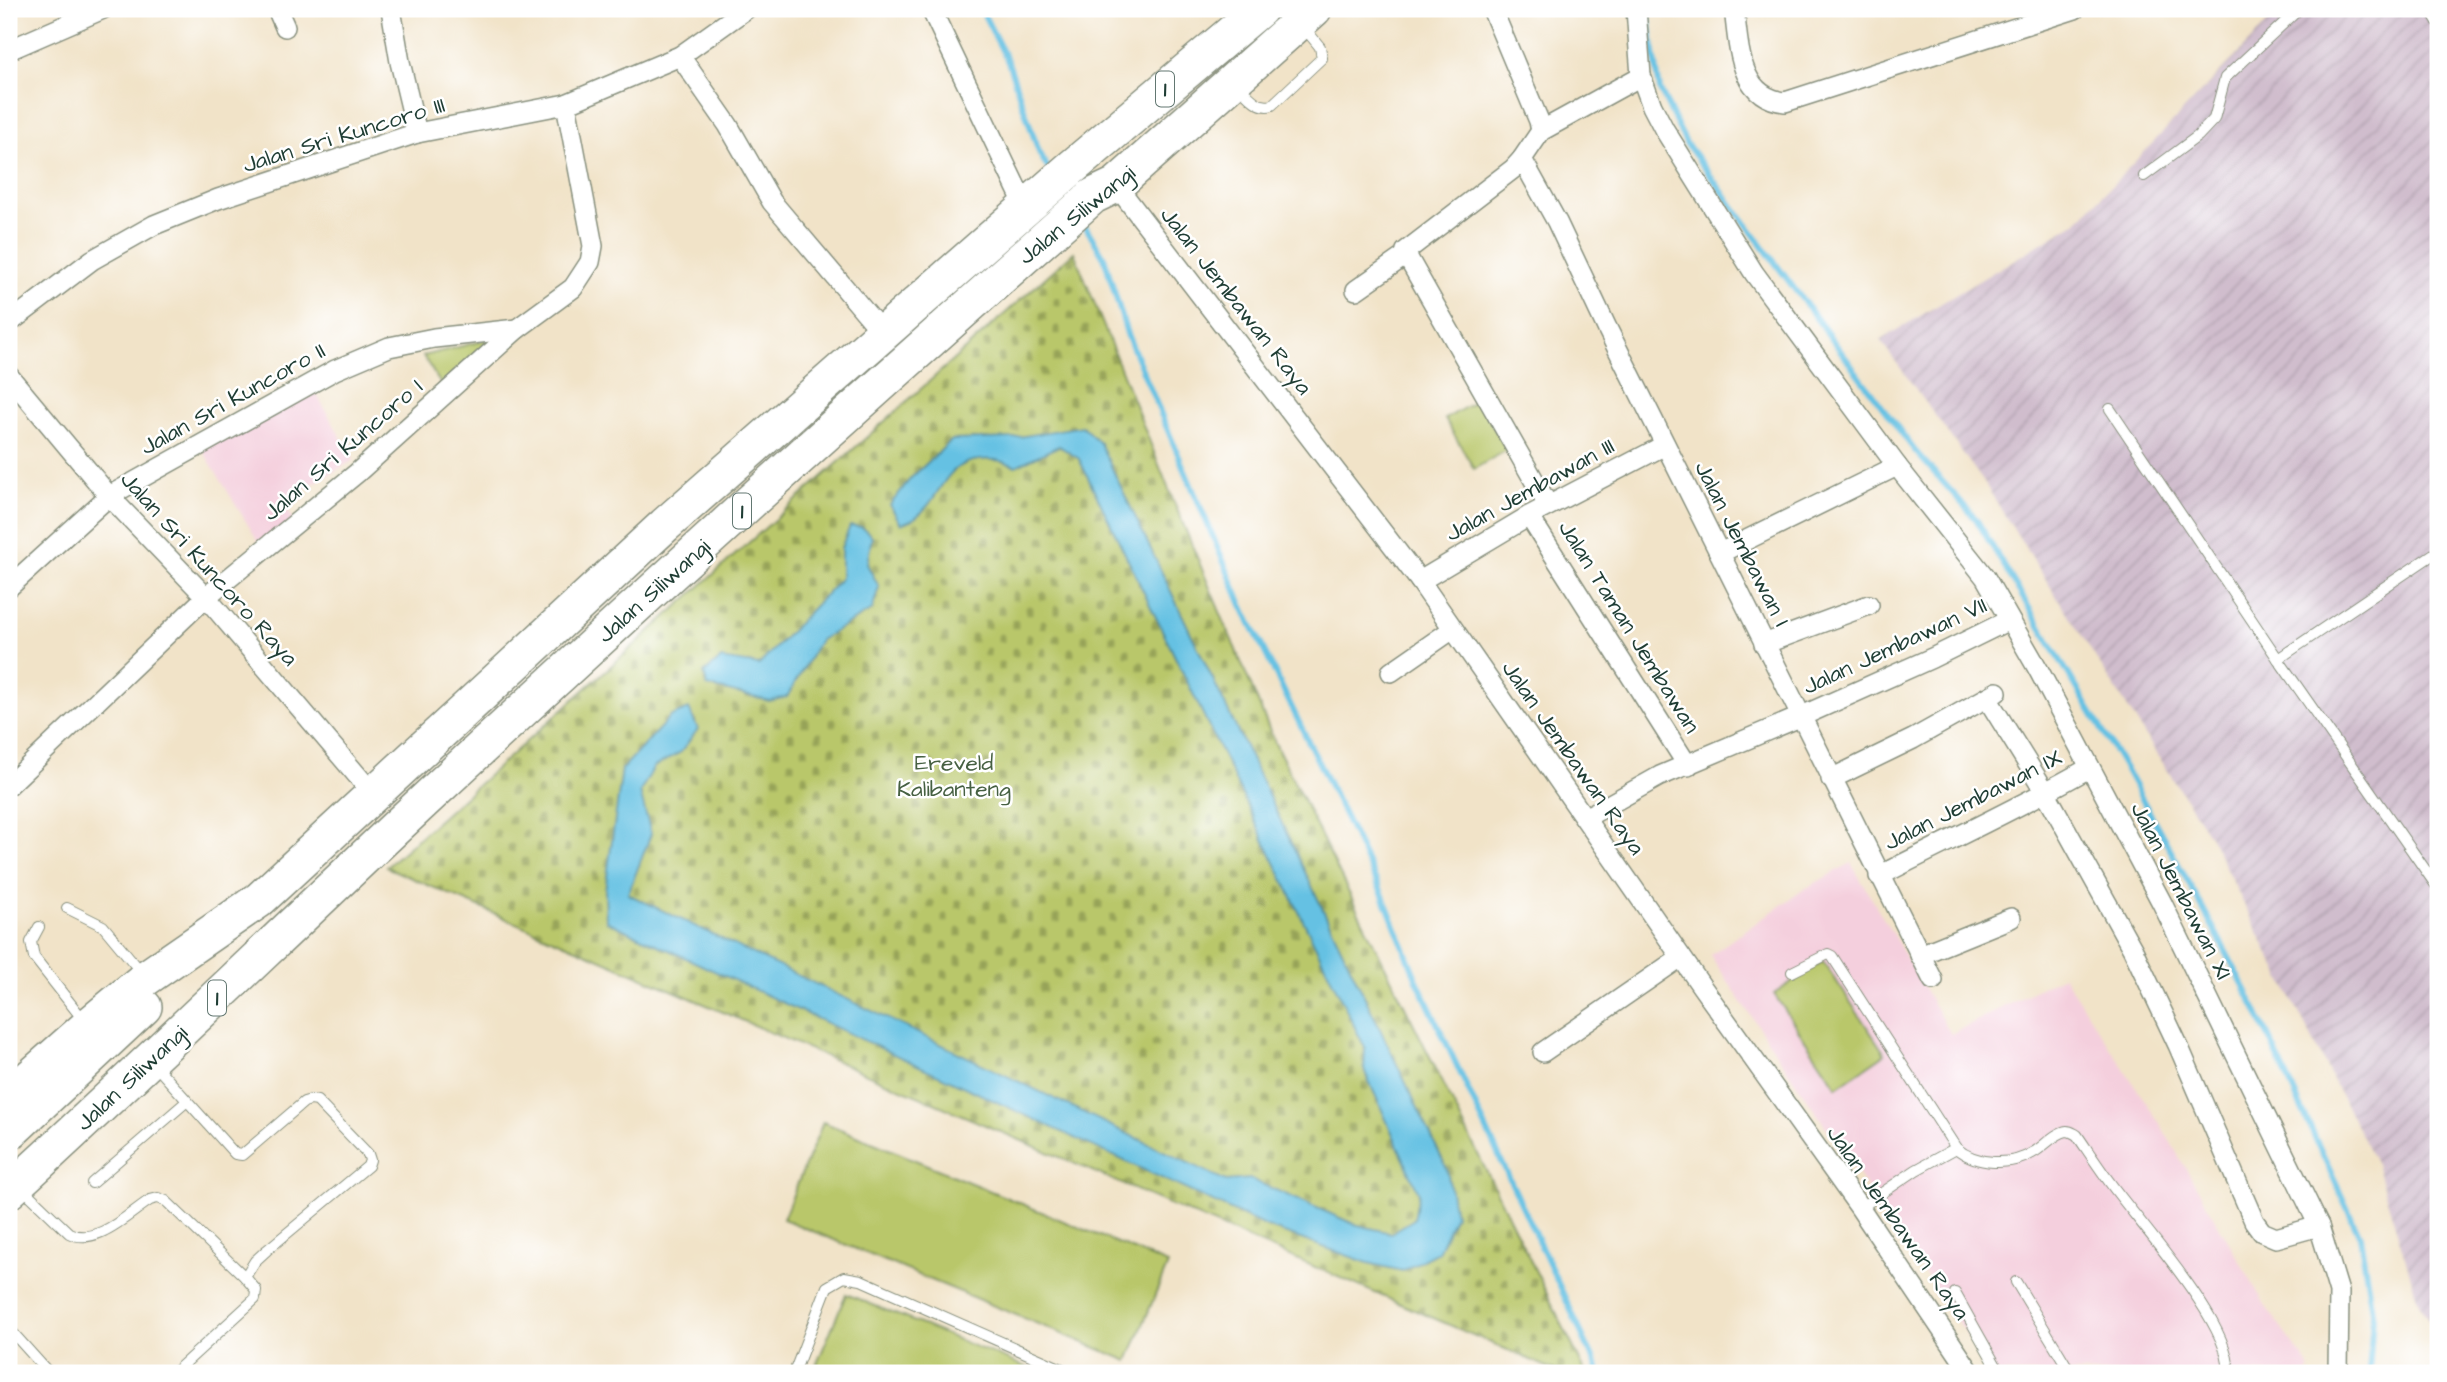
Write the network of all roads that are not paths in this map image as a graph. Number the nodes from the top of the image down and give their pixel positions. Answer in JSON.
{"nodes":[{"id":1,"x":103,"y":9,"type":"edge"},
{"id":2,"x":277,"y":9,"type":"edge"},
{"id":3,"x":391,"y":9,"type":"edge"},
{"id":4,"x":931,"y":9,"type":"edge"},
{"id":5,"x":1260,"y":9,"type":"edge"},
{"id":6,"x":1492,"y":9,"type":"edge"},
{"id":7,"x":1636,"y":9,"type":"edge"},
{"id":8,"x":1734,"y":9,"type":"edge"},
{"id":9,"x":2075,"y":9,"type":"edge"},
{"id":10,"x":2299,"y":9,"type":"edge"},
{"id":11,"x":2430,"y":9,"type":"edge"},
{"id":12,"x":741,"y":10,"type":"edge"},
{"id":13,"x":1307,"y":16,"type":"edge"},
{"id":14,"x":2438,"y":22,"type":"edge"},
{"id":15,"x":285,"y":27,"type":"dead end"},
{"id":16,"x":9,"y":50,"type":"edge"},
{"id":17,"x":680,"y":56,"type":"junction"},
{"id":18,"x":1641,"y":76,"type":"junction"},
{"id":19,"x":566,"y":104,"type":"junction"},
{"id":20,"x":1541,"y":131,"type":"junction"},
{"id":21,"x":417,"y":133,"type":"junction"},
{"id":22,"x":1522,"y":159,"type":"junction"},
{"id":23,"x":2144,"y":176,"type":"dead end"},
{"id":24,"x":1047,"y":189,"type":"junction"},
{"id":25,"x":1104,"y":190,"type":"junction"},
{"id":26,"x":1406,"y":253,"type":"junction"},
{"id":27,"x":1356,"y":290,"type":"dead end"},
{"id":28,"x":9,"y":323,"type":"edge"},
{"id":29,"x":517,"y":329,"type":"junction"},
{"id":30,"x":882,"y":332,"type":"junction"},
{"id":31,"x":9,"y":376,"type":"edge"},
{"id":32,"x":2110,"y":409,"type":"dead end"},
{"id":33,"x":1665,"y":444,"type":"junction"},
{"id":34,"x":1897,"y":466,"type":"junction"},
{"id":35,"x":109,"y":496,"type":"junction"},
{"id":36,"x":1548,"y":505,"type":"junction"},
{"id":37,"x":1530,"y":516,"type":"junction"},
{"id":38,"x":2438,"y":551,"type":"edge"},
{"id":39,"x":1720,"y":553,"type":"junction"},
{"id":40,"x":1420,"y":581,"type":"junction"},
{"id":41,"x":9,"y":587,"type":"edge"},
{"id":42,"x":206,"y":597,"type":"junction"},
{"id":43,"x":1869,"y":605,"type":"dead end"},
{"id":44,"x":2009,"y":620,"type":"junction"},
{"id":45,"x":1453,"y":629,"type":"junction"},
{"id":46,"x":1764,"y":644,"type":"junction"},
{"id":47,"x":2278,"y":659,"type":"junction"},
{"id":48,"x":1391,"y":672,"type":"dead end"},
{"id":49,"x":1802,"y":716,"type":"junction"},
{"id":50,"x":1688,"y":765,"type":"junction"},
{"id":51,"x":2090,"y":768,"type":"junction"},
{"id":52,"x":1831,"y":779,"type":"junction"},
{"id":53,"x":9,"y":785,"type":"edge"},
{"id":54,"x":2046,"y":793,"type":"junction"},
{"id":55,"x":373,"y":794,"type":"junction"},
{"id":56,"x":1585,"y":818,"type":"junction"},
{"id":57,"x":1879,"y":876,"type":"junction"},
{"id":58,"x":2438,"y":888,"type":"edge"},
{"id":59,"x":260,"y":900,"type":"junction"},
{"id":60,"x":67,"y":908,"type":"dead end"},
{"id":61,"x":2011,"y":918,"type":"dead end"},
{"id":62,"x":38,"y":927,"type":"dead end"},
{"id":63,"x":1920,"y":955,"type":"junction"},
{"id":64,"x":1681,"y":957,"type":"junction"},
{"id":65,"x":1792,"y":972,"type":"dead end"},
{"id":66,"x":146,"y":978,"type":"junction"},
{"id":67,"x":1933,"y":980,"type":"dead end"},
{"id":68,"x":88,"y":1026,"type":"junction"},
{"id":69,"x":1543,"y":1052,"type":"dead end"},
{"id":70,"x":151,"y":1061,"type":"junction"},
{"id":71,"x":9,"y":1096,"type":"edge"},
{"id":72,"x":186,"y":1102,"type":"junction"},
{"id":73,"x":9,"y":1133,"type":"edge"},
{"id":74,"x":1956,"y":1148,"type":"junction"},
{"id":75,"x":92,"y":1183,"type":"dead end"},
{"id":76,"x":13,"y":1187,"type":"edge"},
{"id":77,"x":1860,"y":1208,"type":"junction"},
{"id":78,"x":2319,"y":1226,"type":"junction"},
{"id":79,"x":245,"y":1277,"type":"junction"},
{"id":80,"x":2016,"y":1282,"type":"dead end"},
{"id":81,"x":1955,"y":1293,"type":"dead end"},
{"id":82,"x":9,"y":1332,"type":"edge"},
{"id":83,"x":49,"y":1373,"type":"edge"},
{"id":84,"x":174,"y":1373,"type":"edge"},
{"id":85,"x":793,"y":1373,"type":"edge"},
{"id":86,"x":1071,"y":1373,"type":"edge"},
{"id":87,"x":1971,"y":1373,"type":"edge"},
{"id":88,"x":2000,"y":1373,"type":"edge"},
{"id":89,"x":2071,"y":1373,"type":"edge"},
{"id":90,"x":2228,"y":1373,"type":"edge"},
{"id":91,"x":2338,"y":1373,"type":"edge"}],
"edges":[{"from":1,"to":16,"type":"street"},
{"from":2,"to":15,"type":"street"},
{"from":3,"to":21,"type":"street"},
{"from":4,"to":24,"type":"street"},
{"from":5,"to":24,"type":"highway","name":"Jalan Siliwangi","number":"1"},
{"from":6,"to":20,"type":"street"},
{"from":7,"to":18,"type":"street"},
{"from":8,"to":9,"type":"street"},
{"from":10,"to":23,"type":"lane"},
{"from":11,"to":14,"type":"lane"},
{"from":12,"to":17,"type":"street","name":"Jalan Sri Kuncoro III"},
{"from":13,"to":25,"type":"highway","name":"Jalan Siliwangi","number":"1"},
{"from":17,"to":19,"type":"street","name":"Jalan Sri Kuncoro III"},
{"from":17,"to":30,"type":"street"},
{"from":18,"to":20,"type":"street"},
{"from":18,"to":34,"type":"street"},
{"from":19,"to":21,"type":"street","name":"Jalan Sri Kuncoro III"},
{"from":19,"to":29,"type":"street","name":"Jalan Sri Kuncoro I"},
{"from":20,"to":22,"type":"street"},
{"from":21,"to":28,"type":"street","name":"Jalan Sri Kuncoro III"},
{"from":22,"to":26,"type":"street"},
{"from":22,"to":33,"type":"street","name":"Jalan Jembawan I"},
{"from":24,"to":30,"type":"highway","name":"Jalan Siliwangi","number":"1"},
{"from":25,"to":40,"type":"street","name":"Jalan Jembawan Raya"},
{"from":25,"to":70,"type":"highway","name":"Jalan Siliwangi","number":"1"},
{"from":26,"to":27,"type":"street"},
{"from":26,"to":36,"type":"street","name":"Jalan Taman Jembawan"},
{"from":29,"to":35,"type":"street","name":"Jalan Sri Kuncoro II"},
{"from":29,"to":42,"type":"street","name":"Jalan Sri Kuncoro I"},
{"from":30,"to":55,"type":"highway","name":"Jalan Siliwangi","number":"1"},
{"from":31,"to":35,"type":"street","name":"Jalan Sri Kuncoro Raya"},
{"from":32,"to":47,"type":"lane"},
{"from":33,"to":36,"type":"street","name":"Jalan Jembawan III"},
{"from":33,"to":39,"type":"street","name":"Jalan Jembawan I"},
{"from":34,"to":39,"type":"street"},
{"from":34,"to":44,"type":"street","name":"Jalan Jembawan XI"},
{"from":35,"to":41,"type":"street","name":"Jalan Sri Kuncoro II"},
{"from":35,"to":42,"type":"street","name":"Jalan Sri Kuncoro Raya"},
{"from":36,"to":37,"type":"street","name":"Jalan Jembawan III"},
{"from":37,"to":40,"type":"street","name":"Jalan Jembawan III"},
{"from":37,"to":50,"type":"street","name":"Jalan Taman Jembawan"},
{"from":38,"to":47,"type":"lane"},
{"from":39,"to":46,"type":"street","name":"Jalan Jembawan I"},
{"from":40,"to":45,"type":"street","name":"Jalan Jembawan Raya"},
{"from":42,"to":53,"type":"street","name":"Jalan Sri Kuncoro I"},
{"from":42,"to":55,"type":"street","name":"Jalan Sri Kuncoro Raya"},
{"from":43,"to":46,"type":"street"},
{"from":44,"to":49,"type":"street","name":"Jalan Jembawan VII"},
{"from":44,"to":51,"type":"street","name":"Jalan Jembawan XI"},
{"from":45,"to":48,"type":"street"},
{"from":45,"to":56,"type":"street","name":"Jalan Jembawan Raya"},
{"from":46,"to":49,"type":"street","name":"Jalan Jembawan I"},
{"from":47,"to":58,"type":"lane"},
{"from":49,"to":50,"type":"street","name":"Jalan Jembawan VII"},
{"from":49,"to":52,"type":"street","name":"Jalan Jembawan I"},
{"from":50,"to":56,"type":"street","name":"Jalan Jembawan VII"},
{"from":51,"to":54,"type":"street","name":"Jalan Jembawan IX"},
{"from":51,"to":78,"type":"street","name":"Jalan Jembawan XI"},
{"from":52,"to":54,"type":"street"},
{"from":52,"to":57,"type":"street","name":"Jalan Jembawan I"},
{"from":54,"to":57,"type":"street","name":"Jalan Jembawan IX"},
{"from":54,"to":78,"type":"street"},
{"from":55,"to":59,"type":"highway","name":"Jalan Siliwangi","number":"1"},
{"from":56,"to":64,"type":"street","name":"Jalan Jembawan Raya"},
{"from":57,"to":63,"type":"street","name":"Jalan Jembawan I"},
{"from":59,"to":66,"type":"highway","name":"Jalan Siliwangi","number":"1"},
{"from":59,"to":73,"type":"highway","number":"1"},
{"from":60,"to":66,"type":"lane"},
{"from":61,"to":63,"type":"street"},
{"from":62,"to":68,"type":"lane"},
{"from":63,"to":67,"type":"street","name":"Jalan Jembawan I"},
{"from":64,"to":69,"type":"street"},
{"from":64,"to":77,"type":"street","name":"Jalan Jembawan Raya"},
{"from":65,"to":74,"type":"lane"},
{"from":66,"to":68,"type":"highway","name":"Jalan Siliwangi","number":"1"},
{"from":68,"to":71,"type":"highway","name":"Jalan Siliwangi","number":"1"},
{"from":70,"to":72,"type":"lane"},
{"from":70,"to":76,"type":"highway","name":"Jalan Siliwangi","number":"1"},
{"from":72,"to":75,"type":"lane"},
{"from":72,"to":79,"type":"lane"},
{"from":74,"to":77,"type":"lane"},
{"from":74,"to":90,"type":"lane"},
{"from":76,"to":79,"type":"lane"},
{"from":77,"to":87,"type":"street","name":"Jalan Jembawan Raya"},
{"from":78,"to":91,"type":"street","name":"Jalan Jembawan XI"},
{"from":79,"to":84,"type":"lane"},
{"from":80,"to":89,"type":"lane"},
{"from":81,"to":88,"type":"lane"},
{"from":82,"to":83,"type":"lane"},
{"from":85,"to":86,"type":"lane"}]}
